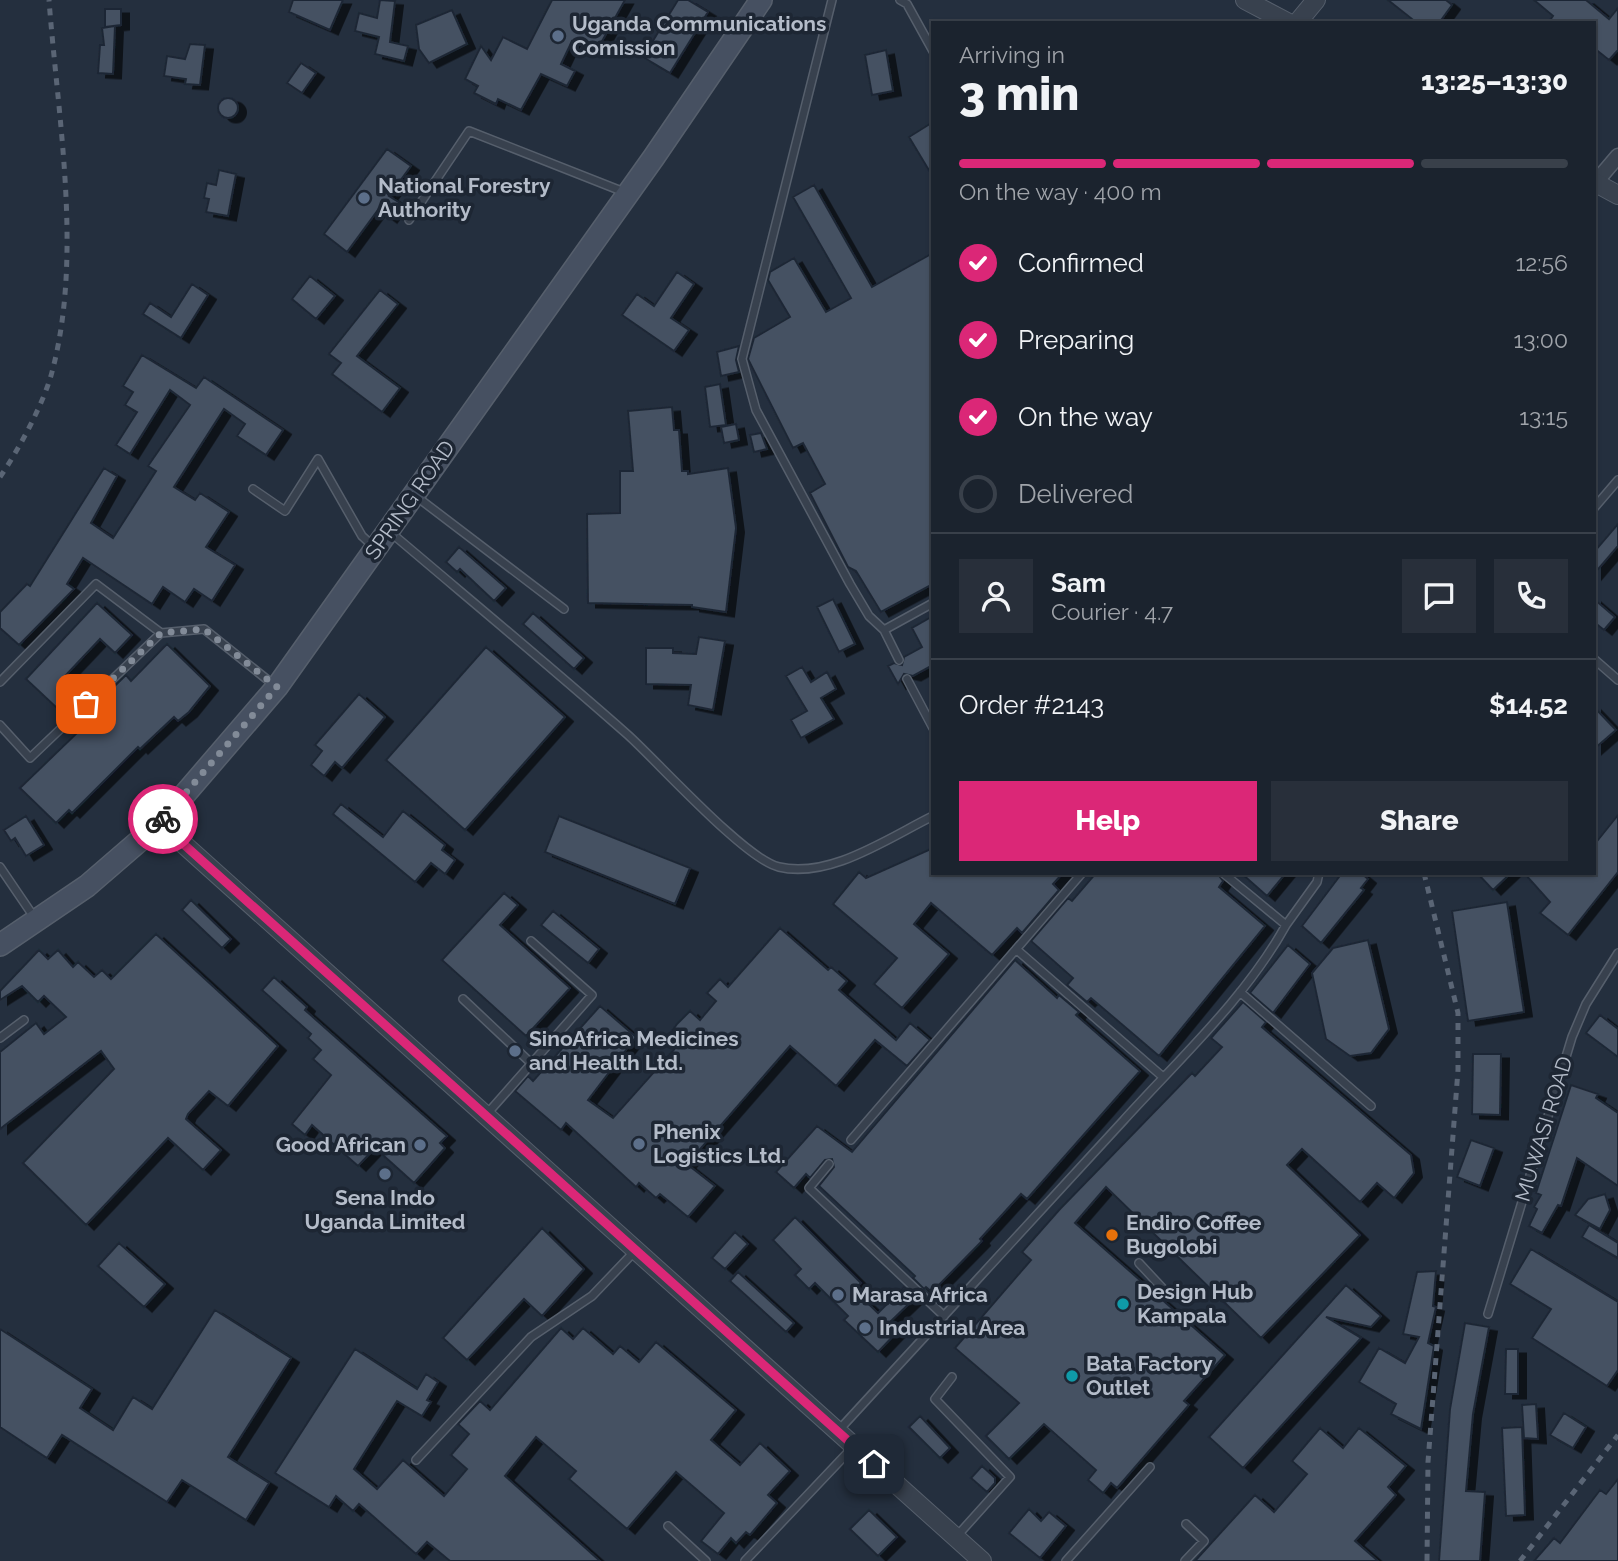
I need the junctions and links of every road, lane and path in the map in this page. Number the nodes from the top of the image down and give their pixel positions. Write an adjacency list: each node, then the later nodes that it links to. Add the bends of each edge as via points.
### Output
1 (761, 0): 12 (main road, SPRING ROAD)
2 (832, 0): 23 (lane, via 742,359 756,410 850,584 869,616)
3 (900, 0): 8 (lane)
4 (1245, 0): 6 (street)
5 (1316, 0): 7 (street)
6 (1285, 21)
7 (1299, 21)
8 (931, 47)
9 (1618, 156): 10 (street)
10 (1596, 181)
11 (1596, 184): 13 (street)
12 (628, 194): 14 (lane, via 469,131); 17 (main road, SPRING ROAD)
13 (1618, 195)
14 (409, 220)
15 (1618, 480): 18 (lane)
16 (253, 489): 20 (lane, via 285,511 318,459 362,536)
17 (414, 494): 19 (main road, SPRING ROAD); 22 (lane)
18 (1596, 506)
19 (388, 531): 20 (main road, SPRING ROAD); 33 (lane, via 629,736 751,852 776,867 802,871 848,857)
20 (376, 549): 30 (main road, SPRING ROAD)
21 (931, 604): 23 (lane)
22 (564, 609)
23 (884, 630): 25 (lane)
24 (161, 633): 29 (lane, via 96,584); 30 (lane, via 204,629); 32 (lane, via 30,758)
25 (899, 660)
26 (1596, 661): 28 (lane)
27 (907, 679): 31 (lane)
28 (1618, 680)
29 (0, 682)
30 (277, 687): 34 (main road, SPRING ROAD)
31 (931, 724)
32 (0, 725)
33 (931, 817)
34 (160, 823): 39 (main road, SPRING ROAD, via 88,886); 52 (street)
35 (0, 867): 39 (lane)
36 (1080, 875): 43 (lane)
37 (1225, 875): 40 (lane)
38 (1319, 875): 40 (lane)
39 (37, 920): 42 (main road, SPRING ROAD)
40 (1286, 925): 45 (lane)
41 (531, 941): 49 (lane, via 592,995)
42 (0, 945)
43 (1016, 949): 50 (lane); 53 (lane)
44 (1618, 953): 58 (lane, MUWASI ROAD, via 1586,1004 1572,1037)
45 (1240, 992): 50 (lane); 51 (lane)
46 (463, 999): 49 (lane)
47 (24, 1020): 48 (lane)
48 (0, 1038)
49 (532, 1063): 52 (lane)
50 (1163, 1077): 59 (lane)
51 (1371, 1106)
52 (485, 1115): 55 (street)
53 (851, 1140)
54 (829, 1164): 59 (lane, via 809,1188)
55 (636, 1250): 61 (street); 63 (lane, via 592,1296 531,1337)
56 (1139, 1263): 57 (lane)
57 (1167, 1293)
58 (1488, 1314)
59 (944, 1316): 61 (lane)
60 (952, 1377): 67 (lane, via 935,1399 1010,1477)
61 (838, 1432): 62 (street)
62 (854, 1446): 67 (street); 69 (lane)
63 (416, 1460)
64 (1150, 1467): 71 (lane)
65 (1186, 1524): 72 (lane, via 1204,1541)
66 (668, 1526): 68 (lane)
67 (955, 1537): 70 (street)
68 (706, 1561)
69 (746, 1561)
70 (982, 1561)
71 (1066, 1561)
72 (1185, 1561)

